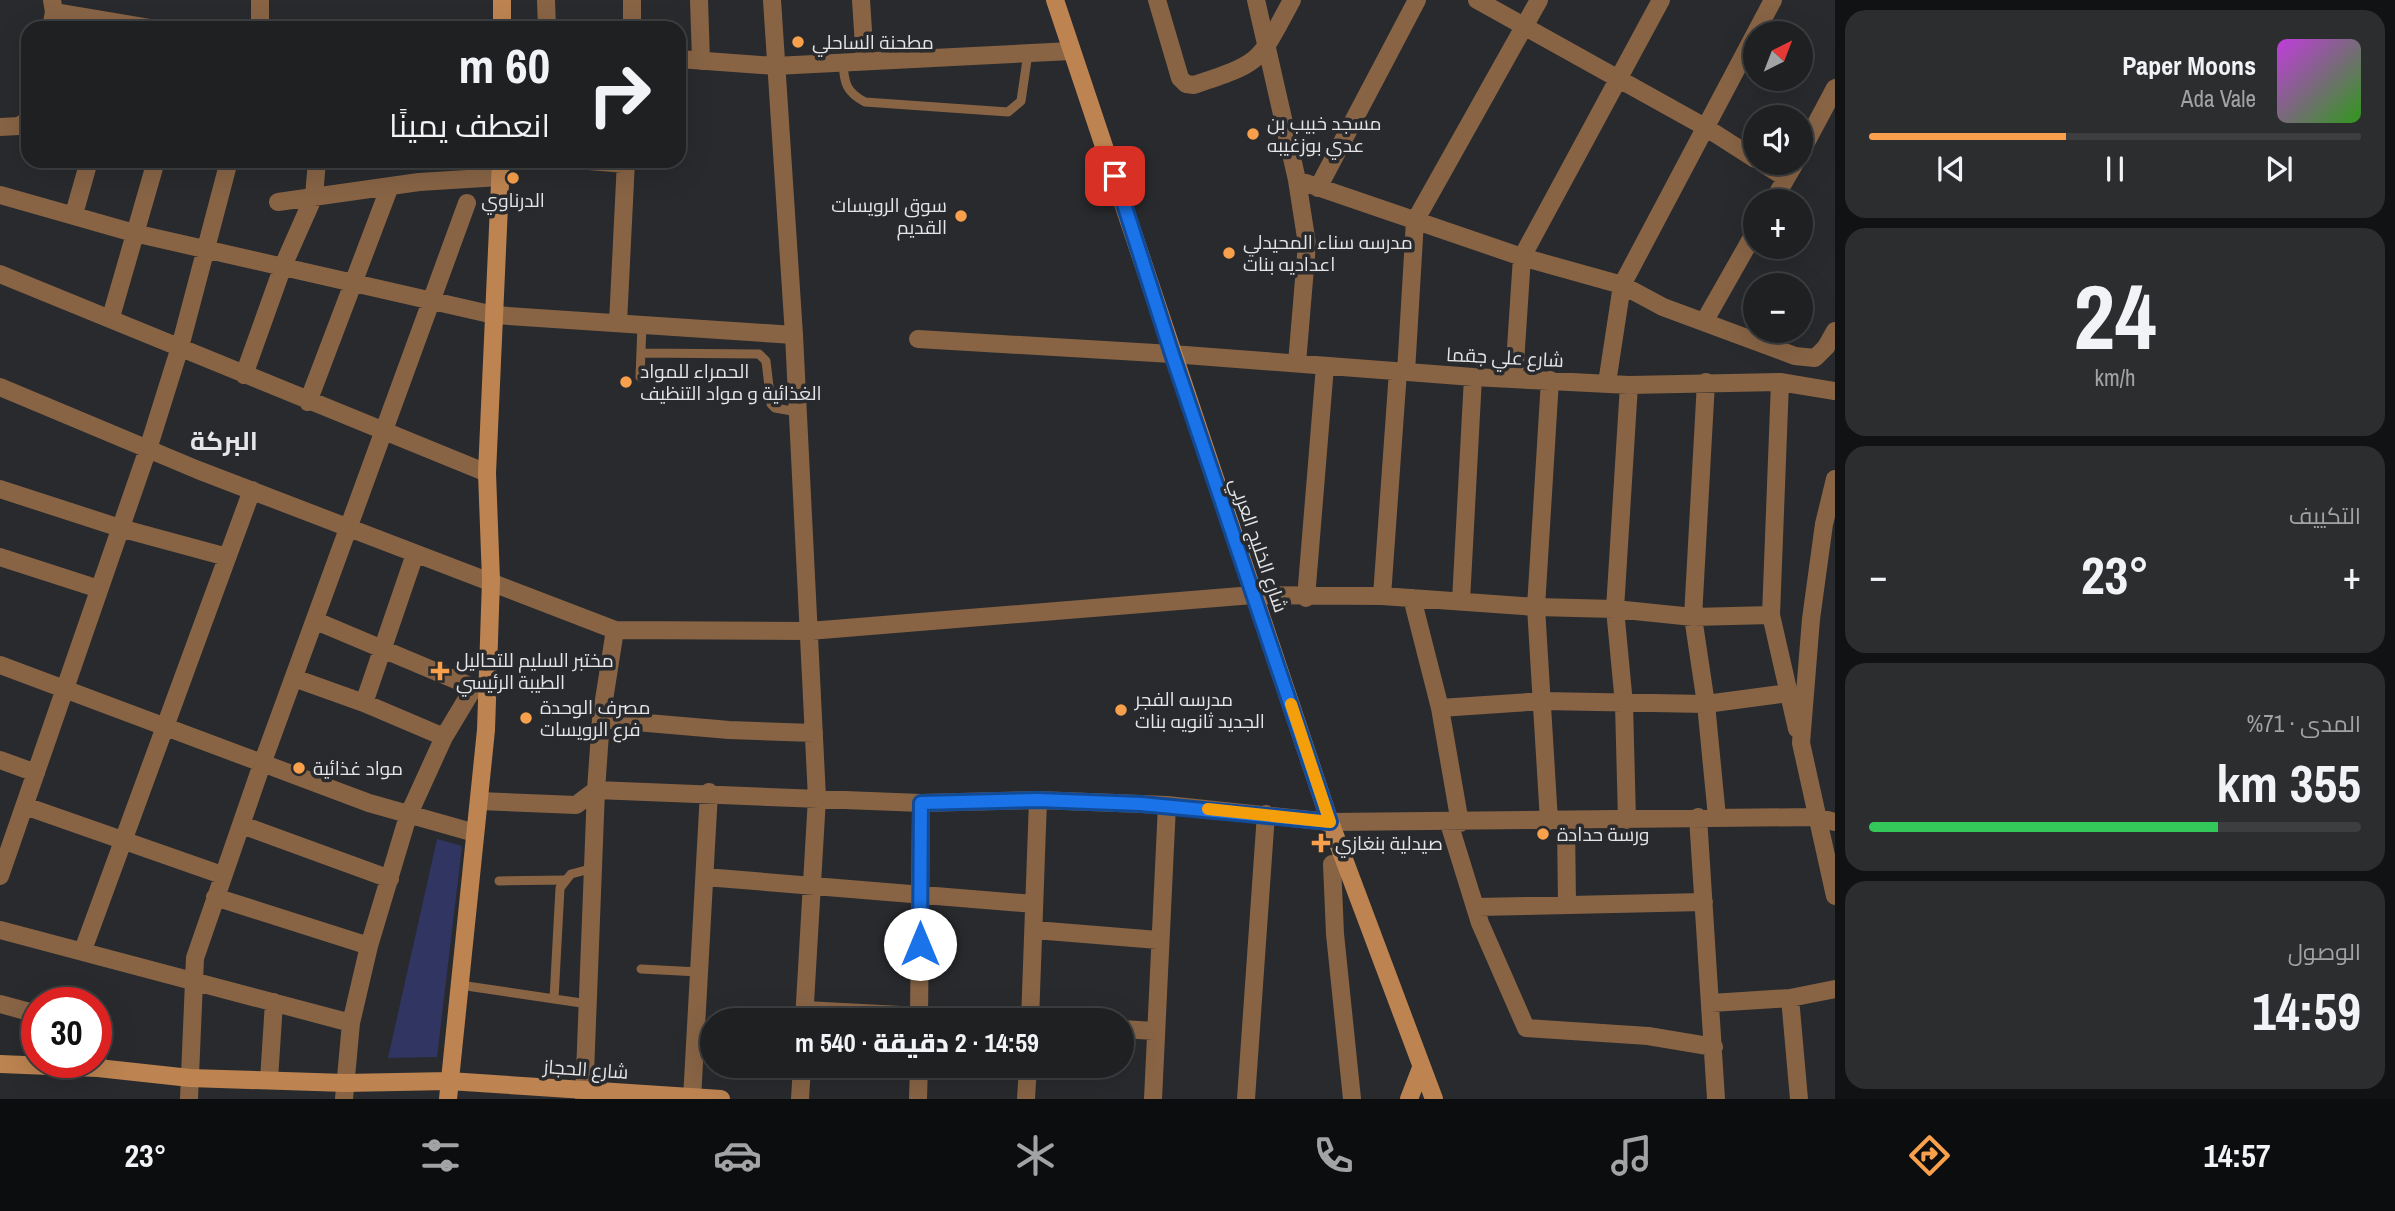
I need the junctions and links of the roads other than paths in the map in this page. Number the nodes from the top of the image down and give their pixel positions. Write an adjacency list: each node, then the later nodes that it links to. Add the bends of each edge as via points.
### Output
1 (260, 0): 19 (street)
2 (502, 0): 20 (main road)
3 (546, 0): 21 (street)
4 (632, 0): 22 (street)
5 (699, 0): 29 (street)
6 (772, 0): 32 (street)
7 (861, 0): 30 (street)
8 (1055, 0): 26 (main road, شارع الخليج العربي)
9 (1157, 0): 25 (street, via 1180,79 1186,84 1246,68)
10 (1256, 0): 23 (street)
11 (1417, 0): 48 (street)
12 (1477, 0): 24 (street)
13 (1539, 0): 24 (street)
14 (1661, 0): 33 (street)
15 (1773, 0): 37 (street)
16 (1289, 7): 23 (street); 25 (street)
17 (53, 13): 18 (street)
18 (98, 21)
19 (260, 21)
20 (502, 21)
21 (547, 21)
22 (632, 21)
23 (1262, 25): 25 (street)
24 (1522, 26): 33 (street); 54 (street)
25 (1268, 46): 46 (street)
26 (1071, 51): 27 (street); 76 (main road, شارع الخليج العربي)
27 (1028, 53): 30 (street); 31 (lane, via 1021,101 1008,112 865,102 851,95 844,83)
28 (686, 60): 29 (street)
29 (701, 61): 32 (street)
30 (865, 61): 31 (street)
31 (843, 62): 32 (street)
32 (775, 66): 71 (street)
33 (1619, 78): 37 (street); 58 (street)
34 (1835, 88): 38 (street)
35 (21, 124): 36 (street)
36 (0, 127)
37 (1705, 127): 39 (street); 62 (street)
38 (1813, 129)
39 (1743, 151)
40 (87, 168): 53 (street)
41 (154, 168): 55 (street)
42 (227, 168): 56 (street)
43 (316, 168): 50 (street)
44 (626, 168): 67 (street)
45 (501, 169): 47 (street); 64 (main road)
46 (1297, 180): 48 (street); 77 (street, via 1308,259)
47 (390, 186): 50 (street); 61 (street)
48 (1318, 188): 54 (street)
49 (0, 195): 53 (street)
50 (314, 196): 51 (street); 59 (street)
51 (278, 202)
52 (467, 203): 63 (street)
53 (74, 214): 55 (street)
54 (1415, 221): 58 (street); 79 (street)
55 (134, 233): 56 (street); 65 (street)
56 (205, 248): 59 (street); 73 (street)
57 (1743, 253): 66 (street)
58 (1522, 257): 62 (street); 83 (street)
59 (283, 266): 61 (street); 80 (street)
60 (0, 274): 65 (street)
61 (353, 284): 63 (street); 91 (street)
62 (1622, 285): 66 (street); 87 (street)
63 (431, 301): 64 (street); 93 (street)
64 (494, 314): 67 (street); 95 (main road)
65 (111, 317): 73 (street)
66 (1704, 322): 69 (street, via 1795,356 1815,358)
67 (618, 323): 68 (street)
68 (642, 325): 70 (street); 74 (lane)
69 (1835, 331)
70 (754, 332): 71 (street); 75 (lane)
71 (794, 335): 92 (street)
72 (918, 339): 76 (street, شارع علي جقما)
73 (180, 347): 80 (street); 94 (street)
74 (642, 353): 75 (lane); 81 (lane)
75 (759, 354): 92 (lane, via 766,361 771,404)
76 (1172, 354): 77 (street, شارع علي جقما); 106 (main road, شارع الخليج العربي)
77 (1297, 363): 78 (street, شارع علي جقما)
78 (1325, 366): 79 (street, شارع علي جقما); 108 (street)
79 (1402, 371): 82 (street, شارع علي جقما); 107 (street)
80 (244, 375): 91 (street)
81 (640, 377)
82 (1473, 377): 83 (street, شارع علي جقما); 110 (street)
83 (1514, 378): 84 (street, شارع علي جقما)
84 (1550, 380): 87 (street, شارع علي جقما); 111 (street)
85 (1706, 382): 86 (street, شارع علي جقما); 88 (street, شارع علي جقما); 114 (street)
86 (1780, 382): 90 (street, شارع علي جقما); 113 (street)
87 (1606, 383): 88 (street, شارع علي جقما)
88 (1629, 386): 112 (street)
89 (0, 387): 94 (street)
90 (1835, 391)
91 (308, 402): 93 (street)
92 (798, 412): 117 (street)
93 (383, 430): 95 (street); 100 (street)
94 (148, 449): 98 (street); 99 (street)
95 (488, 473): 104 (main road)
96 (1835, 479): 133 (street, via 1811,619)
97 (0, 489): 99 (street)
98 (253, 490): 100 (street); 102 (street)
99 (120, 528): 102 (street); 105 (street)
100 (349, 528): 101 (street); 115 (street)
101 (415, 554): 104 (street); 118 (street)
102 (227, 556): 130 (street)
103 (0, 557): 105 (street)
104 (491, 580): 116 (street); 122 (main road)
105 (99, 589): 121 (street)
106 (1254, 595): 108 (street); 117 (street); 152 (main road, شارع الخليج العربي)
107 (1382, 596): 108 (street); 109 (street)
108 (1306, 598)
109 (1412, 598): 110 (street); 128 (street)
110 (1461, 601): 111 (street)
111 (1536, 607): 112 (street); 124 (street)
112 (1615, 609): 114 (street); 126 (street)
113 (1772, 615): 114 (street); 123 (street)
114 (1693, 617): 127 (street)
115 (316, 621): 118 (street); 120 (street)
116 (615, 630): 117 (street); 129 (street)
117 (809, 631): 131 (street)
118 (383, 648): 122 (street); 125 (street)
119 (0, 665): 121 (street)
120 (294, 678): 125 (street); 135 (street)
121 (66, 690): 130 (street); 136 (street)
122 (480, 690): 132 (street); 141 (main road, via 486,730)
123 (1788, 693): 127 (street); 133 (street)
124 (1543, 701): 126 (street); 128 (street); 151 (street)
125 (364, 703): 132 (street)
126 (1624, 704): 127 (street); 150 (street)
127 (1706, 704): 148 (street)
128 (1440, 708): 154 (street)
129 (601, 719): 131 (street); 137 (street)
130 (165, 728): 135 (street); 157 (street)
131 (814, 733): 139 (street)
132 (444, 737): 146 (street)
133 (1801, 743): 149 (street)
134 (0, 760): 136 (street)
135 (262, 764): 146 (street); 155 (street)
136 (36, 773): 143 (street)
137 (596, 790): 138 (street); 141 (street, via 576,805); 159 (street)
138 (709, 792): 139 (street); 162 (street)
139 (817, 797): 142 (street); 166 (street)
140 (1038, 800): 142 (street); 144 (street); 171 (street)
141 (479, 802): 156 (main road)
142 (921, 803): 167 (street)
143 (25, 806): 157 (street); 161 (street)
144 (1167, 806): 145 (street); 176 (street)
145 (1266, 814): 152 (street); 218 (street)
146 (408, 816): 156 (street); 163 (street)
147 (1698, 817): 148 (street); 150 (street); 170 (street)
148 (1717, 817): 149 (street)
149 (1815, 817): 153 (street); 168 (street)
150 (1627, 820): 151 (street)
151 (1557, 821): 154 (street); 172 (street)
152 (1330, 822): 154 (street); 200 (main road, شارع الخليج العربي)
153 (1835, 822)
154 (1454, 823): 173 (street)
155 (242, 825): 160 (street); 163 (street)
156 (475, 833): 182 (main road)
157 (122, 839): 160 (street); 178 (street)
158 (1332, 864): 219 (street)
159 (593, 868): 164 (lane); 189 (street)
160 (222, 875): 169 (street)
161 (0, 876)
162 (705, 877): 166 (street); 180 (street)
163 (390, 879): 177 (street)
164 (564, 880): 165 (lane); 185 (lane)
165 (499, 881)
166 (813, 886): 167 (street); 190 (street)
167 (920, 895): 171 (street); 191 (street)
168 (1835, 896)
169 (215, 897): 177 (street); 181 (street, via 195,958)
170 (1704, 902): 172 (street); 187 (street)
171 (1034, 904): 175 (street)
172 (1567, 904): 173 (street)
173 (1476, 906): 197 (street, via 1526,1028 1648,1036)
174 (0, 930): 178 (street)
175 (1035, 930): 176 (street); 192 (street)
176 (1158, 940): 196 (street)
177 (369, 946): 194 (street)
178 (83, 950): 181 (street)
179 (641, 969): 180 (lane)
180 (699, 972): 211 (street)
181 (195, 981): 186 (street); 202 (street)
182 (460, 985): 185 (lane); 207 (main road)
183 (1835, 989): 184 (street)
184 (1790, 998): 187 (street); 222 (street)
185 (554, 999): 189 (lane)
186 (274, 1002): 194 (street); 206 (street)
187 (1711, 1003): 197 (street)
188 (0, 1004): 193 (street)
189 (588, 1004): 209 (street)
190 (804, 1008)
191 (919, 1008)
192 (1031, 1008)
193 (21, 1010)
194 (351, 1023): 208 (street)
195 (1134, 1030): 196 (street)
196 (1154, 1031): 217 (street)
197 (1714, 1047): 221 (street)
198 (0, 1065): 199 (main road, شارع الحجاز)
199 (21, 1066)
200 (1421, 1068): 210 (main road, شارع الخليج العربي); 220 (main road)
201 (112, 1070): 202 (main road, شارع الحجاز)
202 (190, 1078): 206 (main road, شارع الحجاز); 212 (street)
203 (801, 1078): 214 (street)
204 (919, 1078): 215 (street)
205 (1027, 1078): 216 (street)
206 (269, 1080): 208 (main road, شارع الحجاز)
207 (448, 1090): 208 (main road, شارع الحجاز); 209 (main road, شارع الحجاز)
208 (344, 1091)
209 (585, 1095): 211 (main road, شارع الحجاز)
210 (1435, 1095)
211 (692, 1098): 213 (main road, شارع الحجاز)
212 (189, 1099)
213 (721, 1099)
214 (800, 1099)
215 (918, 1099)
216 (1026, 1099)
217 (1153, 1099)
218 (1246, 1099)
219 (1352, 1099)
220 (1409, 1099)
221 (1716, 1099)
222 (1799, 1099)

